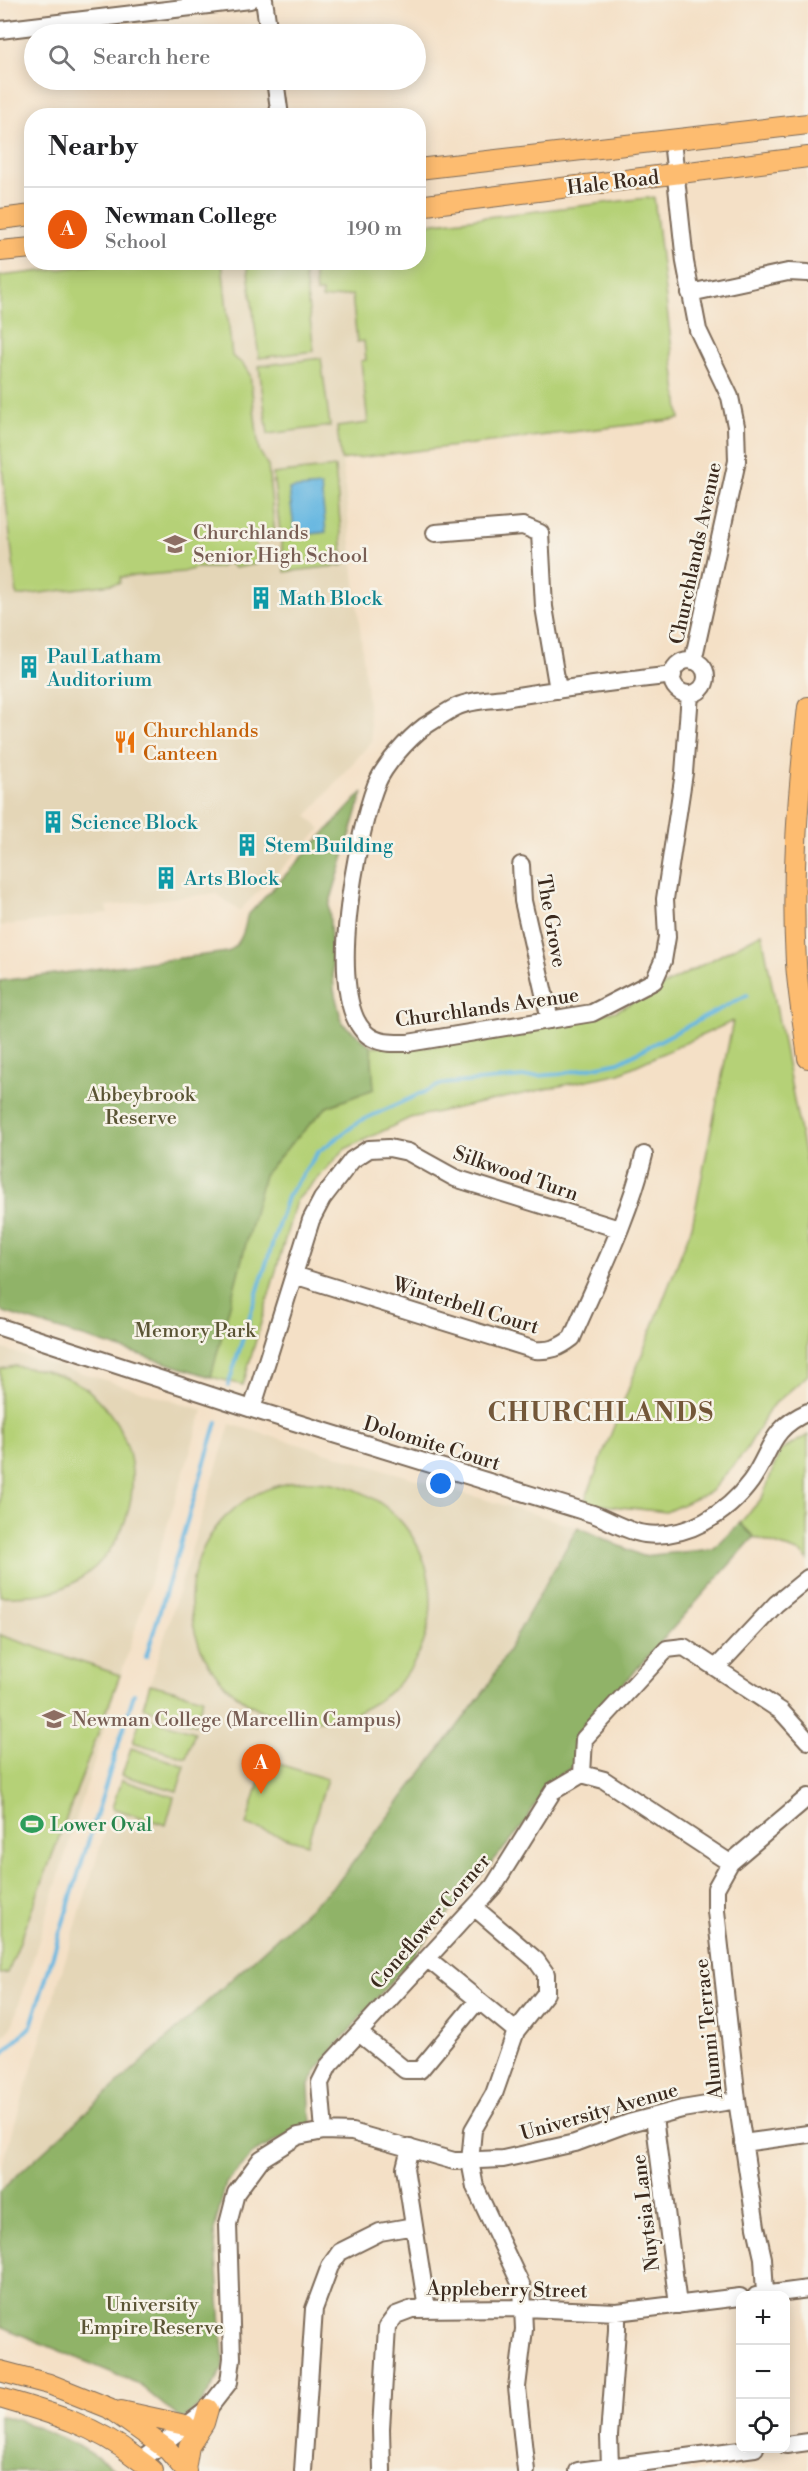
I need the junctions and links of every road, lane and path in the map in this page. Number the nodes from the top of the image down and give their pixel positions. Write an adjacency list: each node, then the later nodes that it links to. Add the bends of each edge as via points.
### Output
1 (250, 0): 3 (street)
2 (264, 0): 4 (street)
3 (50, 24)
4 (268, 24)
5 (24, 27): 6 (street)
6 (0, 30)
7 (276, 90): 8 (street)
8 (279, 108)
9 (808, 124): 10 (main road, Hale Road)
10 (672, 140): 12 (main road, Hale Road); 13 (street, Churchlands Avenue)
11 (808, 157): 13 (main road, Hale Road)
12 (426, 169)
13 (676, 174): 14 (main road, Hale Road); 20 (street, Churchlands Avenue)
14 (426, 205)
15 (24, 216): 16 (main road)
16 (0, 219)
17 (24, 249): 18 (main road)
18 (0, 251)
19 (808, 273): 20 (street, via 788,273)
20 (690, 292): 22 (street, Churchlands Avenue, via 698,330 730,397 737,461)
21 (435, 533): 24 (street, via 523,526 540,533 544,608)
22 (693, 661): 23 (street, Churchlands Avenue, via 678,664); 25 (street, Churchlands Avenue, via 704,667 706,679 702,688)
23 (673, 675): 24 (street, Churchlands Avenue); 25 (street, via 677,688)
24 (558, 690): 28 (street, Churchlands Avenue, via 458,706 424,727 402,747 376,784 353,872 346,934 348,989 354,1016 368,1035 377,1040 408,1043)
25 (690, 694): 28 (street, Churchlands Avenue, via 684,773 665,898 668,937 663,961 654,981 592,1013)
26 (808, 707): 29 (main road, via 794,871 796,965)
27 (521, 865): 28 (street, The Grove, via 523,901)
28 (550, 1020)
29 (808, 1058)
30 (644, 1155): 31 (street, Winterbell Court)
31 (619, 1229): 32 (street, Winterbell Court, via 572,1338 550,1351 535,1350); 32 (street, Silkwood Turn, via 454,1178 408,1152 369,1149 352,1160 322,1199 311,1220)
32 (294, 1275): 34 (street, Silkwood Turn)
33 (0, 1327): 34 (street, Dolomite Court)
34 (252, 1408): 35 (street, Dolomite Court, via 593,1514 644,1534 686,1531 724,1512 752,1481 775,1435)
35 (808, 1412)
36 (808, 1578): 37 (street, via 776,1604)
37 (716, 1668): 38 (street, via 781,1711); 39 (street, via 684,1647 667,1649 584,1739)
38 (808, 1742)
39 (582, 1774): 41 (street, via 604,1780); 42 (street, Coneflower Corner, via 553,1791 493,1887)
40 (808, 1798): 41 (street, Alumni Terrace)
41 (730, 1863): 47 (street, Alumni Terrace, via 716,1888 716,1911)
42 (475, 1908): 43 (street, Coneflower Corner); 45 (street, via 536,1960 546,1974 546,1994)
43 (428, 1959): 44 (street); 46 (street, Coneflower Corner)
44 (478, 2000): 45 (street); 46 (street, via 420,2070 405,2070)
45 (516, 2031): 53 (street, via 494,2094 472,2130)
46 (359, 2032): 49 (street, Coneflower Corner, via 329,2065 320,2084)
47 (737, 2100): 48 (street, University Avenue); 51 (street, Alumni Terrace)
48 (654, 2117): 53 (street, University Avenue, via 575,2143 503,2159); 59 (street, Nuytsia Lane)
49 (324, 2131): 52 (street, University Avenue, via 352,2132); 66 (street, University Avenue, via 298,2136 261,2159 236,2193 228,2224 232,2358 229,2382)
50 (808, 2134): 51 (street)
51 (743, 2143): 56 (street, Alumni Terrace, via 764,2258)
52 (410, 2148): 53 (street, University Avenue, via 454,2161); 54 (street, via 405,2168)
53 (470, 2161): 60 (street, via 475,2187 522,2287)
54 (414, 2226): 61 (street); 74 (street, via 380,2232 340,2252 330,2266 314,2309)
55 (808, 2289): 57 (street)
56 (760, 2291)
57 (790, 2291)
58 (736, 2298): 59 (street, Appleberry Street)
59 (678, 2305): 62 (street, Appleberry Street)
60 (524, 2308): 61 (street, Appleberry Street); 62 (street, Appleberry Street); 76 (street, via 518,2387)
61 (427, 2309): 75 (street, Appleberry Street, via 412,2308 396,2314 387,2327)
62 (617, 2312): 72 (street)
63 (0, 2371): 65 (main road, via 49,2384)
64 (0, 2398): 71 (main road, via 88,2427)
65 (109, 2408): 66 (main road); 69 (main road)
66 (197, 2417): 69 (street, University Avenue); 73 (main road, via 204,2423 189,2446)
67 (808, 2442): 68 (street)
68 (790, 2444)
69 (164, 2448): 71 (street, University Avenue); 73 (main road)
70 (736, 2450): 72 (street)
71 (147, 2466)
72 (610, 2467): 77 (street)
73 (186, 2470)
74 (303, 2471)
75 (382, 2471)
76 (526, 2471)
77 (578, 2471)

